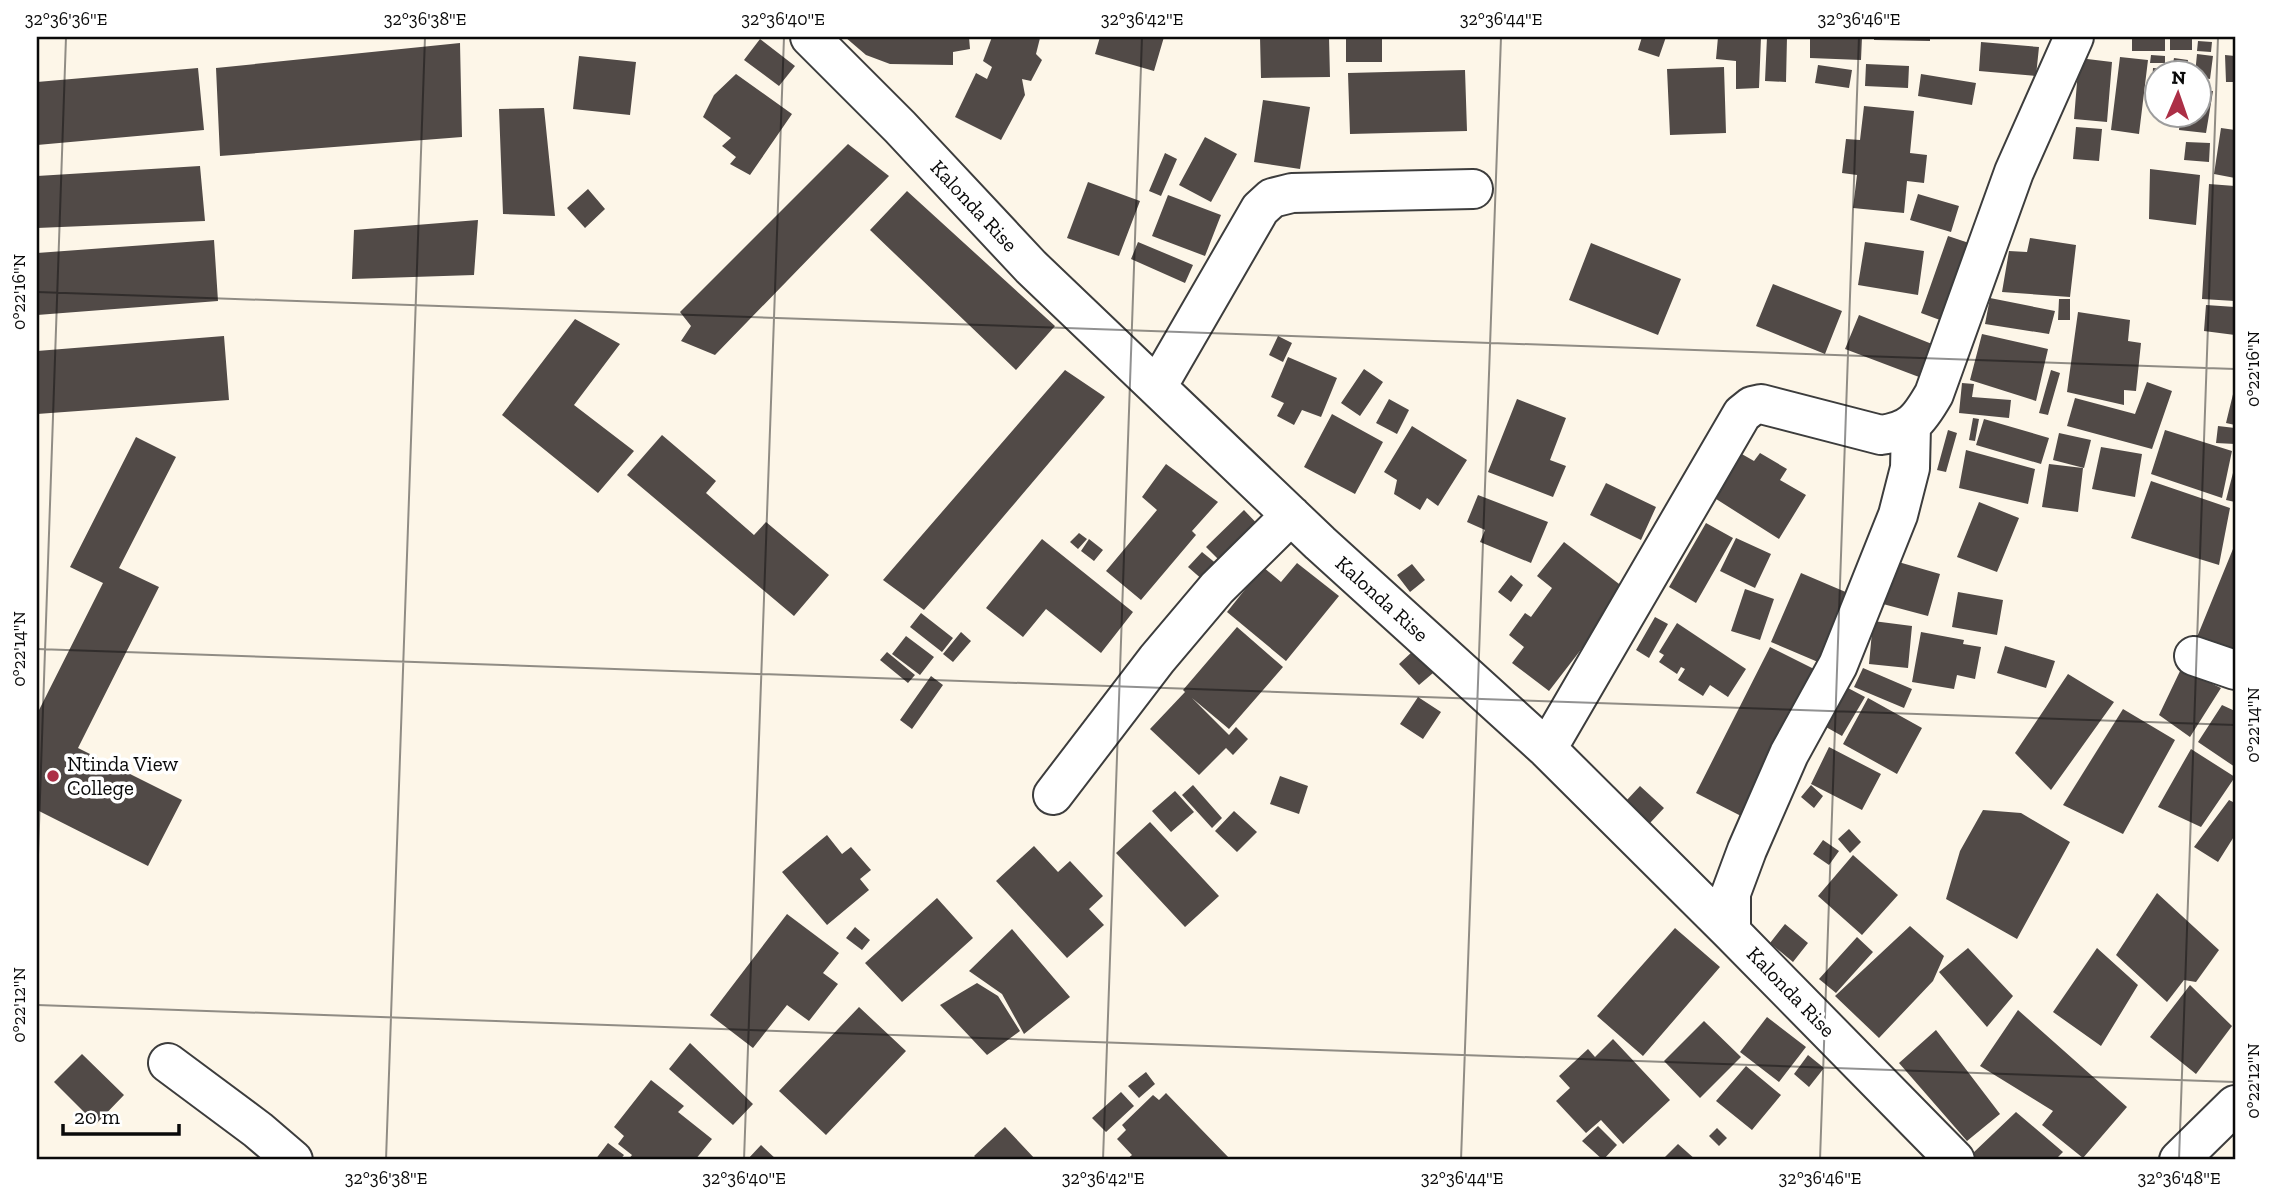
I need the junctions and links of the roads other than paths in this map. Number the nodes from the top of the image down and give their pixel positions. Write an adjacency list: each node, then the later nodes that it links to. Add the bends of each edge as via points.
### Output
1 (810, 37): 4 (street, Kalonda Rise, via 1031,267)
2 (2074, 37): 5 (street, via 2014,172 1934,394)
3 (1473, 189): 4 (street, via 1292,193 1272,198 1260,209)
4 (1157, 387): 6 (street, Kalonda Rise)
5 (1911, 426): 9 (street, via 1881,435 1761,404 1742,414); 11 (street, via 1910,468 1898,514 1838,665 1789,754 1747,850 1731,893)
6 (1291, 515): 9 (street, Kalonda Rise); 10 (street, via 1217,588 1165,649)
7 (2194, 656): 8 (street)
8 (2235, 670)
9 (1547, 749): 11 (street, Kalonda Rise)
10 (1053, 795)
11 (1731, 932): 15 (street, Kalonda Rise)
12 (168, 1063): 14 (street)
13 (2235, 1105): 16 (street)
14 (293, 1160)
15 (1955, 1160)
16 (2179, 1160)

